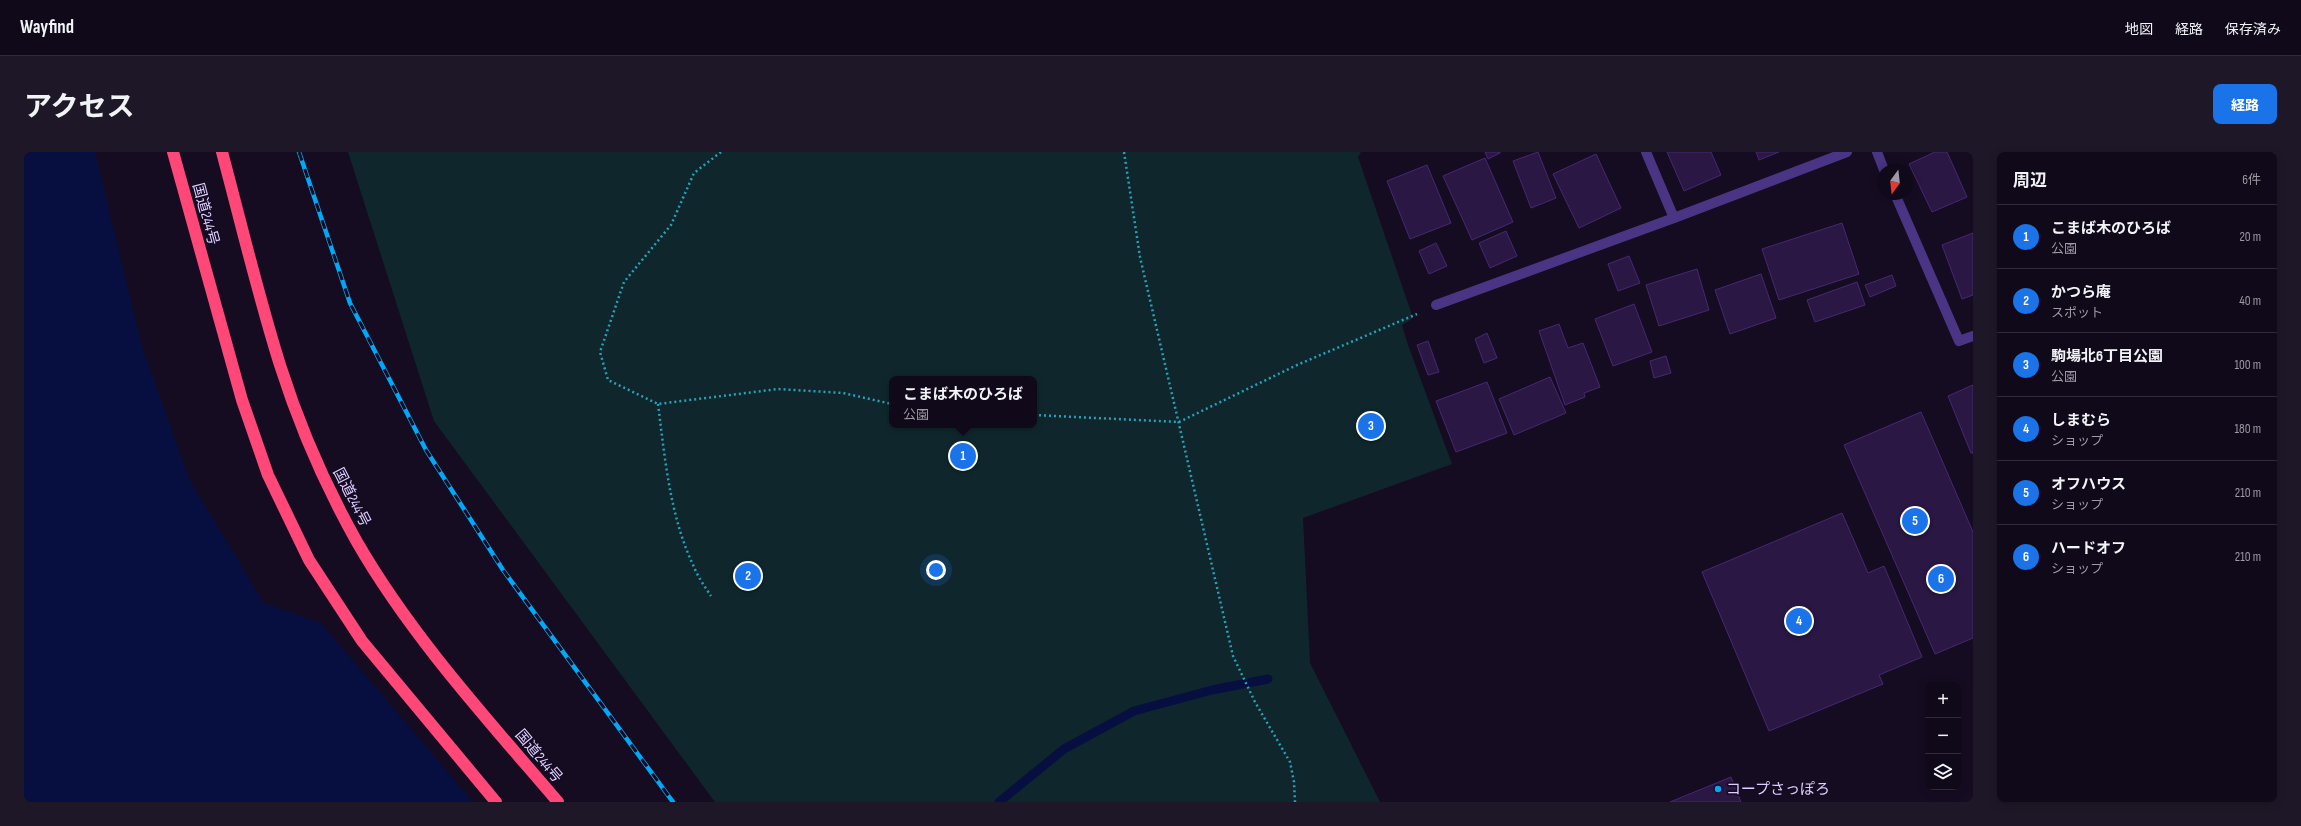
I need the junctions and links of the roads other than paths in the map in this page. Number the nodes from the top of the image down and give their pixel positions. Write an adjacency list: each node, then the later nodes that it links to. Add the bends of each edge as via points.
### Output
1 (173, 152): 11 (highway, 国道244号, via 242,400 268,475 309,560 362,641)
2 (222, 152): 12 (highway, 国道244号, via 280,365 316,459 358,542 401,609 465,693)
3 (1646, 152): 8 (street)
4 (1848, 152): 8 (street)
5 (1877, 152): 6 (street)
6 (1882, 164)
7 (1898, 200): 10 (street, via 1959,341)
8 (1674, 218): 9 (street)
9 (1436, 305)
10 (1973, 336)
11 (496, 802)
12 (558, 802)

